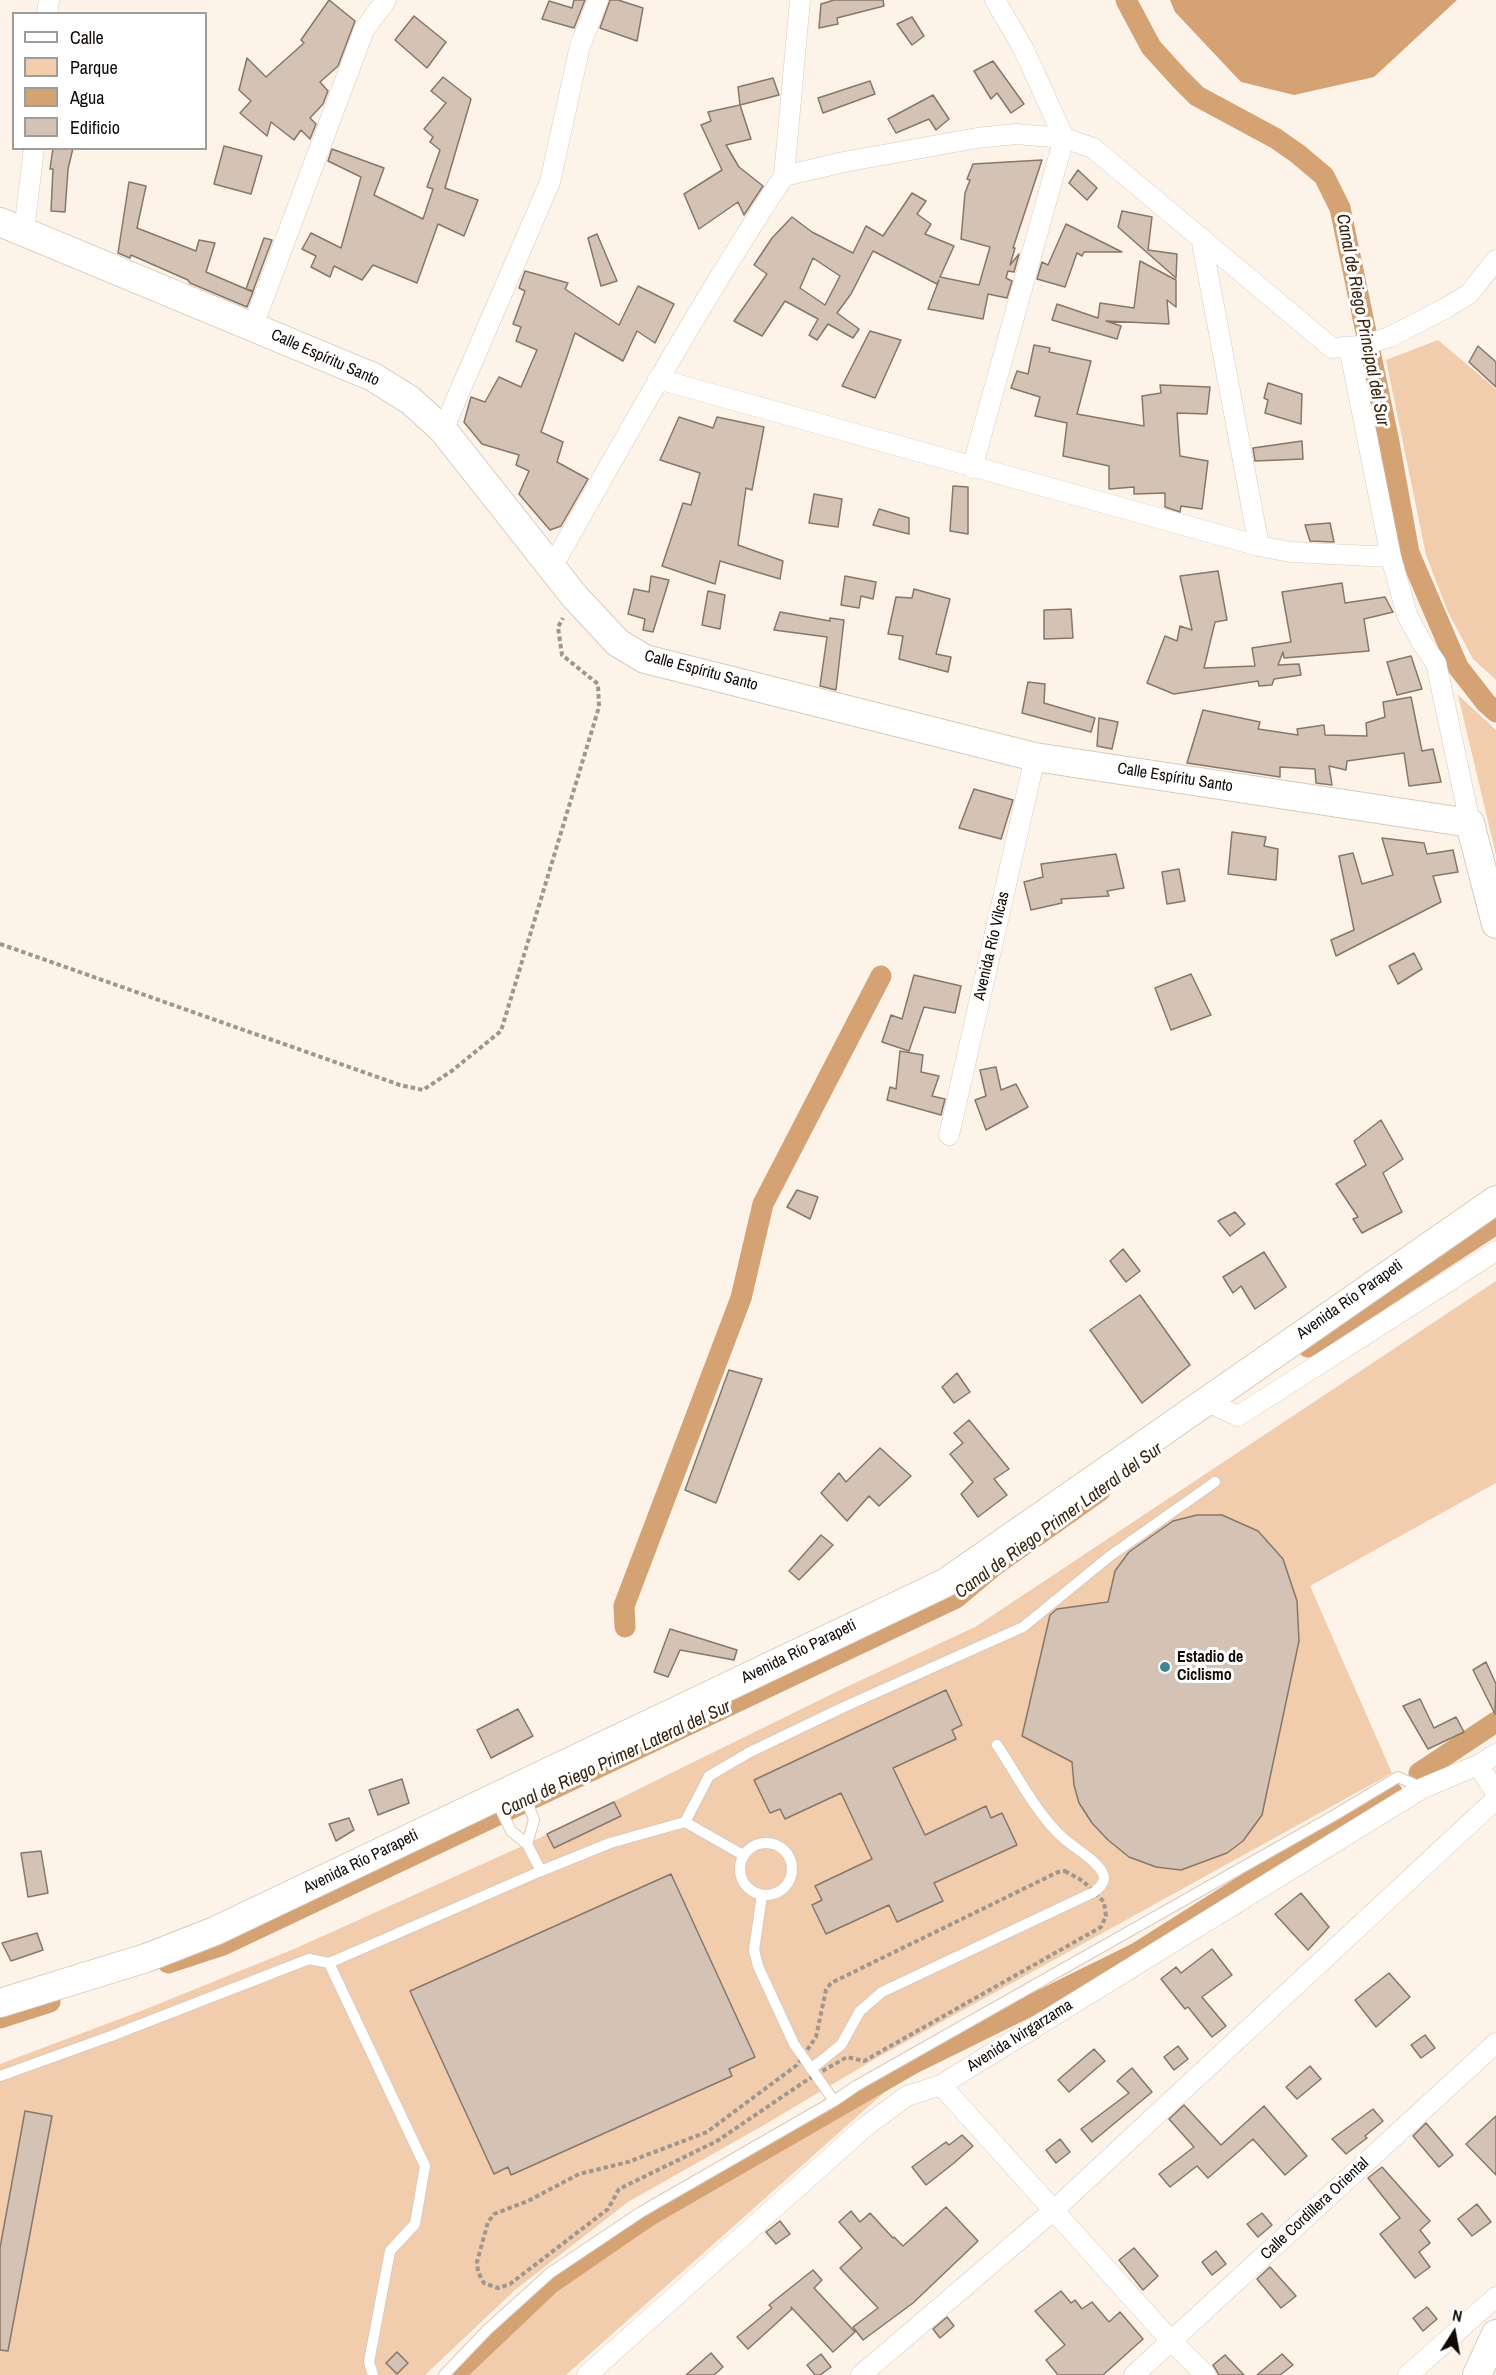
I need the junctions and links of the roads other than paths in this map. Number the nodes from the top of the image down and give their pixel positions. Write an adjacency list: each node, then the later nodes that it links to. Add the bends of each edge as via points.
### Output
1 (386, 0): 11 (street, via 364,30)
2 (598, 0): 14 (street, via 580,46 550,182)
3 (799, 0): 7 (street)
4 (995, 0): 5 (street, via 1024,50)
5 (1064, 138): 7 (street, via 1016,134 977,138); 9 (street, via 1092,148); 15 (street)
6 (32, 150): 8 (street)
7 (784, 176): 13 (street)
8 (12, 226): 11 (street, Calle Espíritu Santo)
9 (1201, 237): 12 (street, via 1332,348); 16 (street)
10 (1496, 260): 12 (street, via 1469,294 1400,333)
11 (253, 326): 14 (street, Calle Espíritu Santo, via 373,377 410,400)
12 (1362, 345): 17 (street)
13 (658, 379): 15 (street); 18 (street)
14 (444, 430): 18 (street, Calle Espíritu Santo)
15 (972, 468): 16 (street)
16 (1259, 546): 17 (street, via 1290,552)
17 (1391, 557): 20 (street, via 1407,615 1436,663)
18 (552, 567): 19 (street, Calle Espíritu Santo, via 618,643 645,658)
19 (1035, 757): 20 (street, Calle Espíritu Santo); 22 (street, Avenida Río Vilcas)
20 (1470, 823): 21 (street)
21 (1496, 924)
22 (949, 1135)
23 (1496, 1200): 25 (street, Avenida Río Parapeti)
24 (1496, 1251): 25 (street, via 1238,1416)
25 (1205, 1401): 30 (street, Avenida Río Parapeti, via 945,1582)
26 (1215, 1482): 35 (lane, via 1110,1556 1023,1627 846,1706 709,1776)
27 (997, 1745): 43 (lane, via 1043,1815 1060,1835 1098,1866 1104,1877 1102,1885 882,1992 860,2011 841,2045)
28 (1496, 1754): 29 (street, Avenida Ivirgarzama)
29 (1478, 1765): 31 (street, Avenida Ivirgarzama); 32 (street)
30 (522, 1785): 33 (street, Avenida Río Parapeti); 36 (lane, via 534,1820)
31 (1423, 1788): 45 (street, Avenida Ivirgarzama); 46 (lane, via 1398,1777)
32 (1496, 1793)
33 (495, 1797): 36 (lane, via 511,1831); 41 (street, Avenida Río Parapeti, via 215,1931 146,1958)
34 (1496, 1799): 47 (street)
35 (685, 1822): 37 (lane); 38 (lane, via 610,1843)
36 (527, 1844): 38 (lane)
37 (743, 1856): 39 (lane, via 741,1879 753,1892); 39 (lane, via 755,1845 771,1844 787,1853 791,1861 786,1886 771,1895)
38 (541, 1871): 40 (lane)
39 (762, 1895): 43 (lane, via 756,1958 794,2044)
40 (329, 1964): 44 (lane, via 309,1959); 51 (lane, via 425,2166 415,2224 390,2251 369,2362)
41 (0, 2003)
42 (1496, 2043): 50 (street, Calle Cordillera Oriental)
43 (813, 2072): 46 (lane)
44 (0, 2076)
45 (941, 2085): 47 (street); 53 (street, Avenida Ivirgarzama, via 907,2096 866,2126)
46 (834, 2101): 52 (lane, via 641,2212 550,2273)
47 (1054, 2210): 50 (street); 54 (street)
48 (1496, 2297): 57 (street)
49 (1496, 2334): 58 (street)
50 (1171, 2341): 55 (street, Calle Cordillera Oriental); 56 (street)
51 (373, 2375)
52 (444, 2375)
53 (588, 2375)
54 (861, 2375)
55 (1134, 2375)
56 (1206, 2375)
57 (1407, 2375)
58 (1477, 2375)

